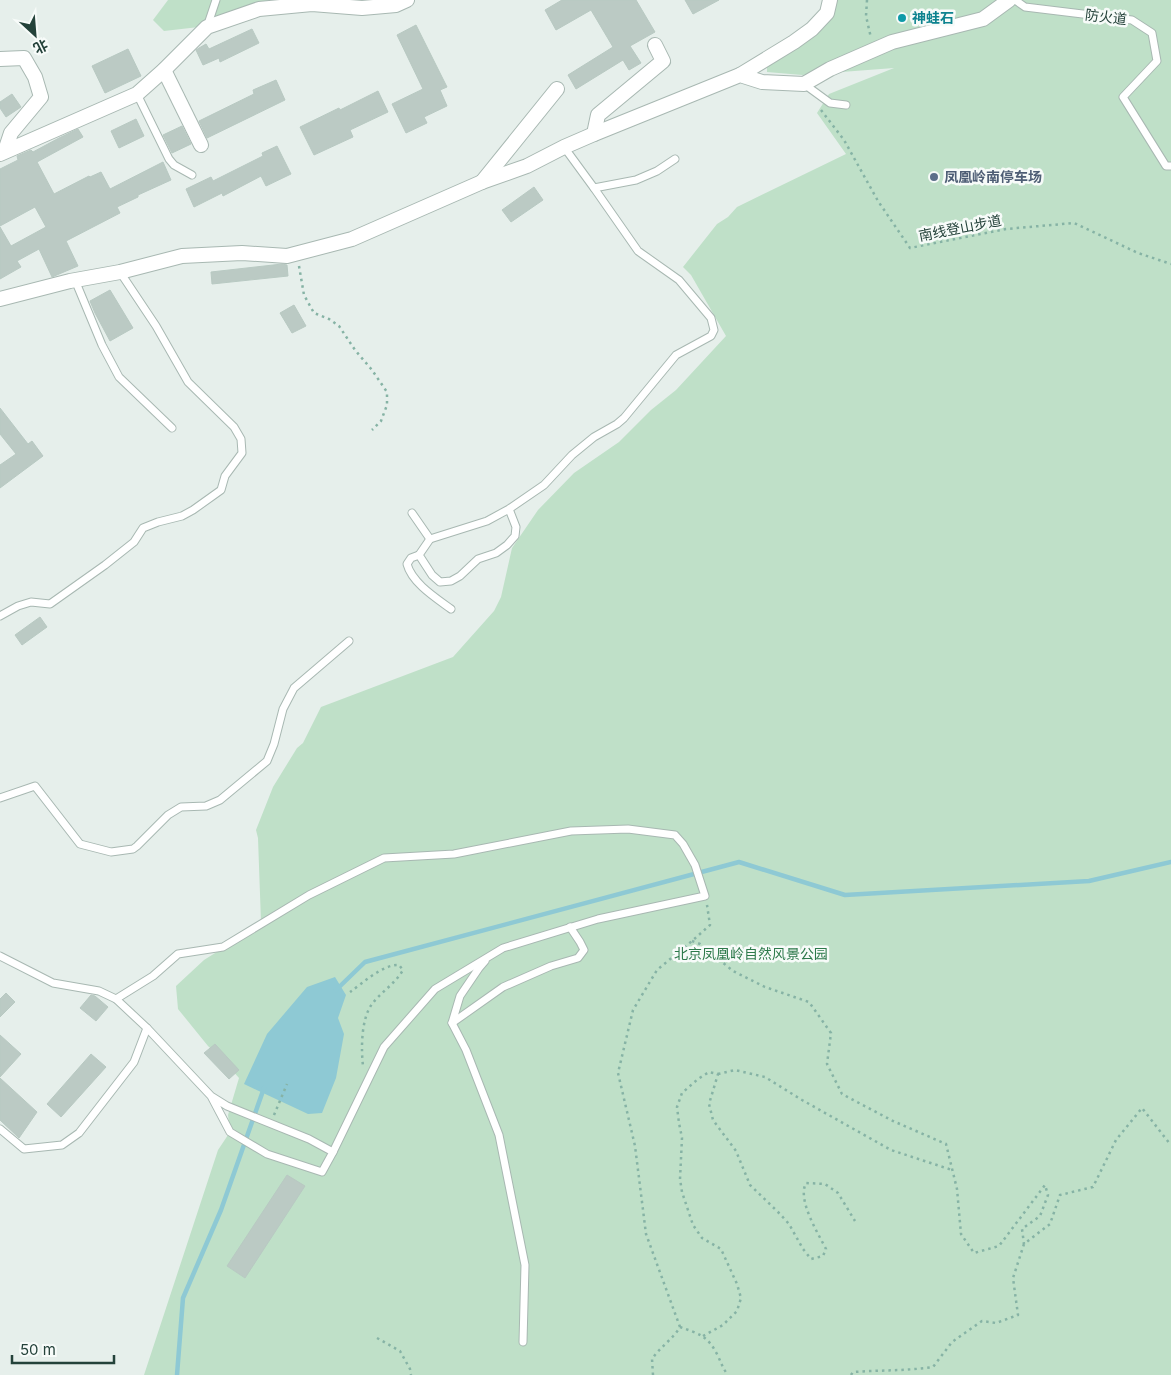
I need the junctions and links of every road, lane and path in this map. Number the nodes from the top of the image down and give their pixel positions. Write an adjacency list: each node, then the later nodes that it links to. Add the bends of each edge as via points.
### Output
1 (216, 0): 7 (lane)
2 (407, 0): 7 (street, via 396,5 362,8 312,4 259,9)
3 (830, 0): 12 (street, via 827,13 812,29)
4 (867, 0): 9 (path, via 866,16)
5 (1009, 0): 9 (street, via 983,19)
6 (1015, 0): 23 (lane, 防火道, via 1025,8 1132,20 1152,33 1157,61 1123,97 1166,166)
7 (207, 27): 11 (street)
8 (654, 45): 18 (street, via 663,61 598,115)
9 (875, 49): 13 (street)
10 (0, 59): 21 (street, via 24,58 41,97 11,133)
11 (164, 70): 15 (street); 19 (street)
12 (740, 75): 13 (street, via 762,82); 18 (street)
13 (804, 84): 16 (lane, via 830,103)
14 (557, 89): 25 (street)
15 (137, 94): 21 (street); 24 (lane, via 169,159)
16 (846, 105)
17 (818, 106): 28 (path, 南线登山步道, via 844,140 878,202 910,248 1006,229 1074,223 1138,253)
18 (594, 134): 20 (street)
19 (201, 146)
20 (564, 147): 25 (street, via 527,166); 26 (lane)
21 (2, 152)
22 (675, 159): 26 (lane, via 636,180)
23 (1171, 166)
24 (192, 175)
25 (482, 182): 27 (street, via 352,238)
26 (594, 188): 34 (lane, via 638,251 680,280 711,318 714,330 711,336 676,355 624,418 594,437 544,485)
27 (296, 254): 29 (street, via 182,256); 33 (path, via 304,295 314,313 339,326 387,392 387,405 381,421)
28 (1171, 264)
29 (120, 272): 30 (street); 39 (lane, via 188,382 234,427 241,439 242,453 225,476 222,490 194,510 143,528 134,542 50,604 31,602)
30 (75, 280): 31 (street); 32 (lane, via 118,377)
31 (0, 299)
32 (172, 428)
33 (372, 430)
34 (509, 509): 36 (lane); 37 (lane, via 516,527 515,536 496,553 478,559 451,581 440,582)
35 (412, 512): 36 (lane)
36 (430, 539): 37 (lane)
37 (419, 555): 38 (lane, via 411,558 409,570 416,580)
38 (451, 609)
39 (0, 616)
40 (349, 641): 41 (lane, via 294,688 267,760 220,800 206,806 181,807 168,815 133,849 111,852 80,844 36,786)
41 (0, 798)
42 (705, 896): 43 (lane); 44 (path, via 710,925); 48 (lane, via 695,865 675,835 628,829 571,831 454,854 384,858 308,895 222,947 178,954)
43 (570, 927): 45 (lane); 49 (lane, via 584,950 578,958 503,987)
44 (692, 941): 59 (path, via 733,971 765,987 809,1002 831,1033 827,1064 842,1094 946,1144); 62 (path, via 657,970 633,1010 618,1072 635,1146 646,1234)
45 (490, 955): 49 (lane, via 460,996); 53 (lane, via 435,988 384,1047)
46 (0, 956): 48 (lane, via 53,983 99,991)
47 (350, 992): 53 (path, via 378,972 395,965 404,970 370,1006 364,1023 361,1051)
48 (116, 1000): 50 (lane)
49 (452, 1022): 65 (lane, via 499,1135 526,1265)
50 (146, 1028): 54 (lane); 56 (lane, via 134,1062 78,1133 62,1145 24,1150)
51 (718, 1074): 59 (path, via 735,1070 765,1077 891,1150); 60 (path, via 709,1104 713,1120 736,1151 750,1185 789,1224 811,1259 823,1256 826,1249 805,1203 803,1188 806,1183 825,1184 838,1193); 63 (path, via 709,1072 698,1079 682,1093 677,1107 682,1138 682,1192 694,1226 702,1238 721,1249 741,1298 737,1311)
52 (287, 1084): 55 (path)
53 (365, 1086): 58 (lane)
54 (211, 1096): 55 (lane); 58 (lane, via 230,1132 267,1154 322,1172)
55 (270, 1123): 58 (lane)
56 (0, 1129)
57 (1171, 1143): 61 (path, via 1142,1108 1116,1140 1093,1187 1060,1195 1050,1224)
58 (333, 1152)
59 (952, 1170): 61 (path, via 961,1234 974,1253 999,1246 1045,1186 1048,1195 1040,1216 1022,1229)
60 (855, 1221)
61 (1024, 1244): 69 (path, via 1013,1278 1018,1315 996,1322 982,1321 952,1342 933,1367 853,1372)
62 (680, 1327): 63 (path); 67 (path, via 652,1359)
63 (703, 1336): 68 (path)
64 (377, 1338): 66 (path, via 400,1350)
65 (523, 1342)
66 (411, 1375)
67 (653, 1375)
68 (728, 1375)
69 (850, 1375)

